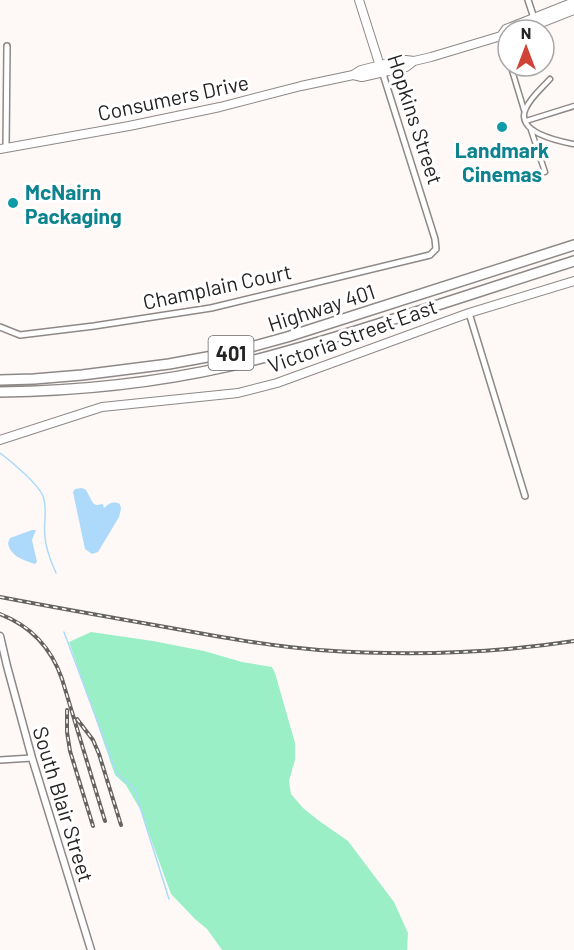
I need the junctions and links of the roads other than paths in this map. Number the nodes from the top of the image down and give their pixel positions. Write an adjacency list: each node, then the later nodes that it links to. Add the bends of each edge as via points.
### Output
1 (359, 0): 10 (main road, Hopkins Street)
2 (528, 0): 5 (street)
3 (574, 2): 6 (main road, Consumers Drive)
4 (574, 10): 7 (main road, Consumers Drive)
5 (534, 18)
6 (541, 18)
7 (546, 18)
8 (496, 38): 10 (main road, Consumers Drive)
9 (7, 46): 18 (street)
10 (381, 69): 18 (main road, Consumers Drive, via 360,70 353,75 220,107); 21 (street, Hopkins Street)
11 (514, 78): 14 (street)
12 (550, 79): 14 (street)
13 (574, 106): 15 (street)
14 (524, 111): 15 (street)
15 (526, 121): 16 (street)
16 (531, 129): 17 (street); 19 (street)
17 (573, 144)
18 (3, 148)
19 (545, 172)
20 (574, 245): 26 (highway, Highway 401 / 401, via 229,354 82,375)
21 (436, 249): 25 (street, Champlain Court, via 430,255 211,308 20,334)
22 (574, 261): 27 (highway, Highway 401 / 401, via 232,366 95,387)
23 (574, 281): 24 (main road, Victoria Street East)
24 (469, 313): 28 (main road, Victoria Street East, via 277,383 238,393 102,407); 29 (street)
25 (0, 327)
26 (0, 380)
27 (0, 392)
28 (0, 440)
29 (525, 496)
30 (0, 636): 32 (street, South Blair Street)
31 (0, 650): 32 (street, South Blair Street)
32 (7, 666): 33 (street, South Blair Street)
33 (32, 758): 34 (street); 35 (street, South Blair Street)
34 (0, 760)
35 (91, 950)

